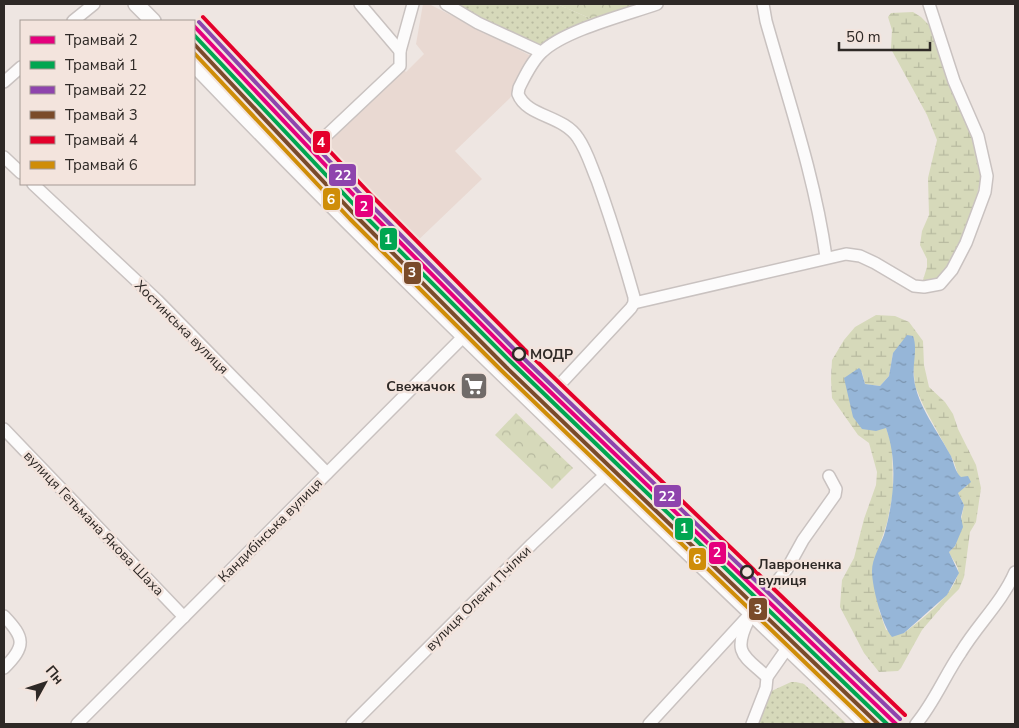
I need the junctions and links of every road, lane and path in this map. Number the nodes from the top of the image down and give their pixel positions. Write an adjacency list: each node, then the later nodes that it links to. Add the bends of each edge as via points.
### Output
1 (94, 4): 9 (street)
2 (136, 4): 10 (main road)
3 (360, 4): 11 (street)
4 (413, 4): 11 (street)
5 (446, 4): 12 (street, via 478,23)
6 (657, 4): 12 (street, via 583,29)
7 (763, 4): 20 (street, via 809,174)
8 (929, 4): 20 (street, via 954,82 978,136 987,176 985,192 966,243 944,281 929,287 914,286 860,256)
9 (75, 20)
10 (152, 20)
11 (400, 51): 17 (street, via 400,66)
12 (541, 52): 21 (street, via 518,94 528,108 572,130 585,149 612,220)
13 (195, 65): 17 (main road)
14 (20, 68): 15 (street)
15 (4, 82)
16 (4, 157): 18 (street)
17 (293, 167): 22 (main road)
18 (20, 172)
19 (34, 185): 25 (street, Хостинська вулиця, via 157,300)
20 (826, 257): 21 (street)
21 (634, 303): 23 (street)
22 (464, 336): 23 (main road); 25 (street, Кандибінська вулиця)
23 (538, 408): 26 (main road)
24 (4, 429): 31 (street, вулиця Гетьмана Якова Шаха)
25 (327, 473): 31 (street, Кандибінська вулиця)
26 (606, 474): 29 (main road); 36 (street, вулиця Олени Пчілки)
27 (829, 476): 29 (street, via 836,489 835,495 787,569)
28 (1015, 572): 40 (street, via 1002,597 961,650)
29 (752, 612): 32 (main road); 34 (street, via 740,644 742,655); 37 (street)
30 (4, 616): 33 (street, via 17,629 20,639 15,657)
31 (184, 617): 35 (street, Кандибінська вулиця)
32 (788, 648): 34 (street); 39 (main road)
33 (4, 668)
34 (767, 677): 38 (street)
35 (77, 724)
36 (352, 724)
37 (649, 724)
38 (752, 724)
39 (867, 724)
40 (916, 724)

